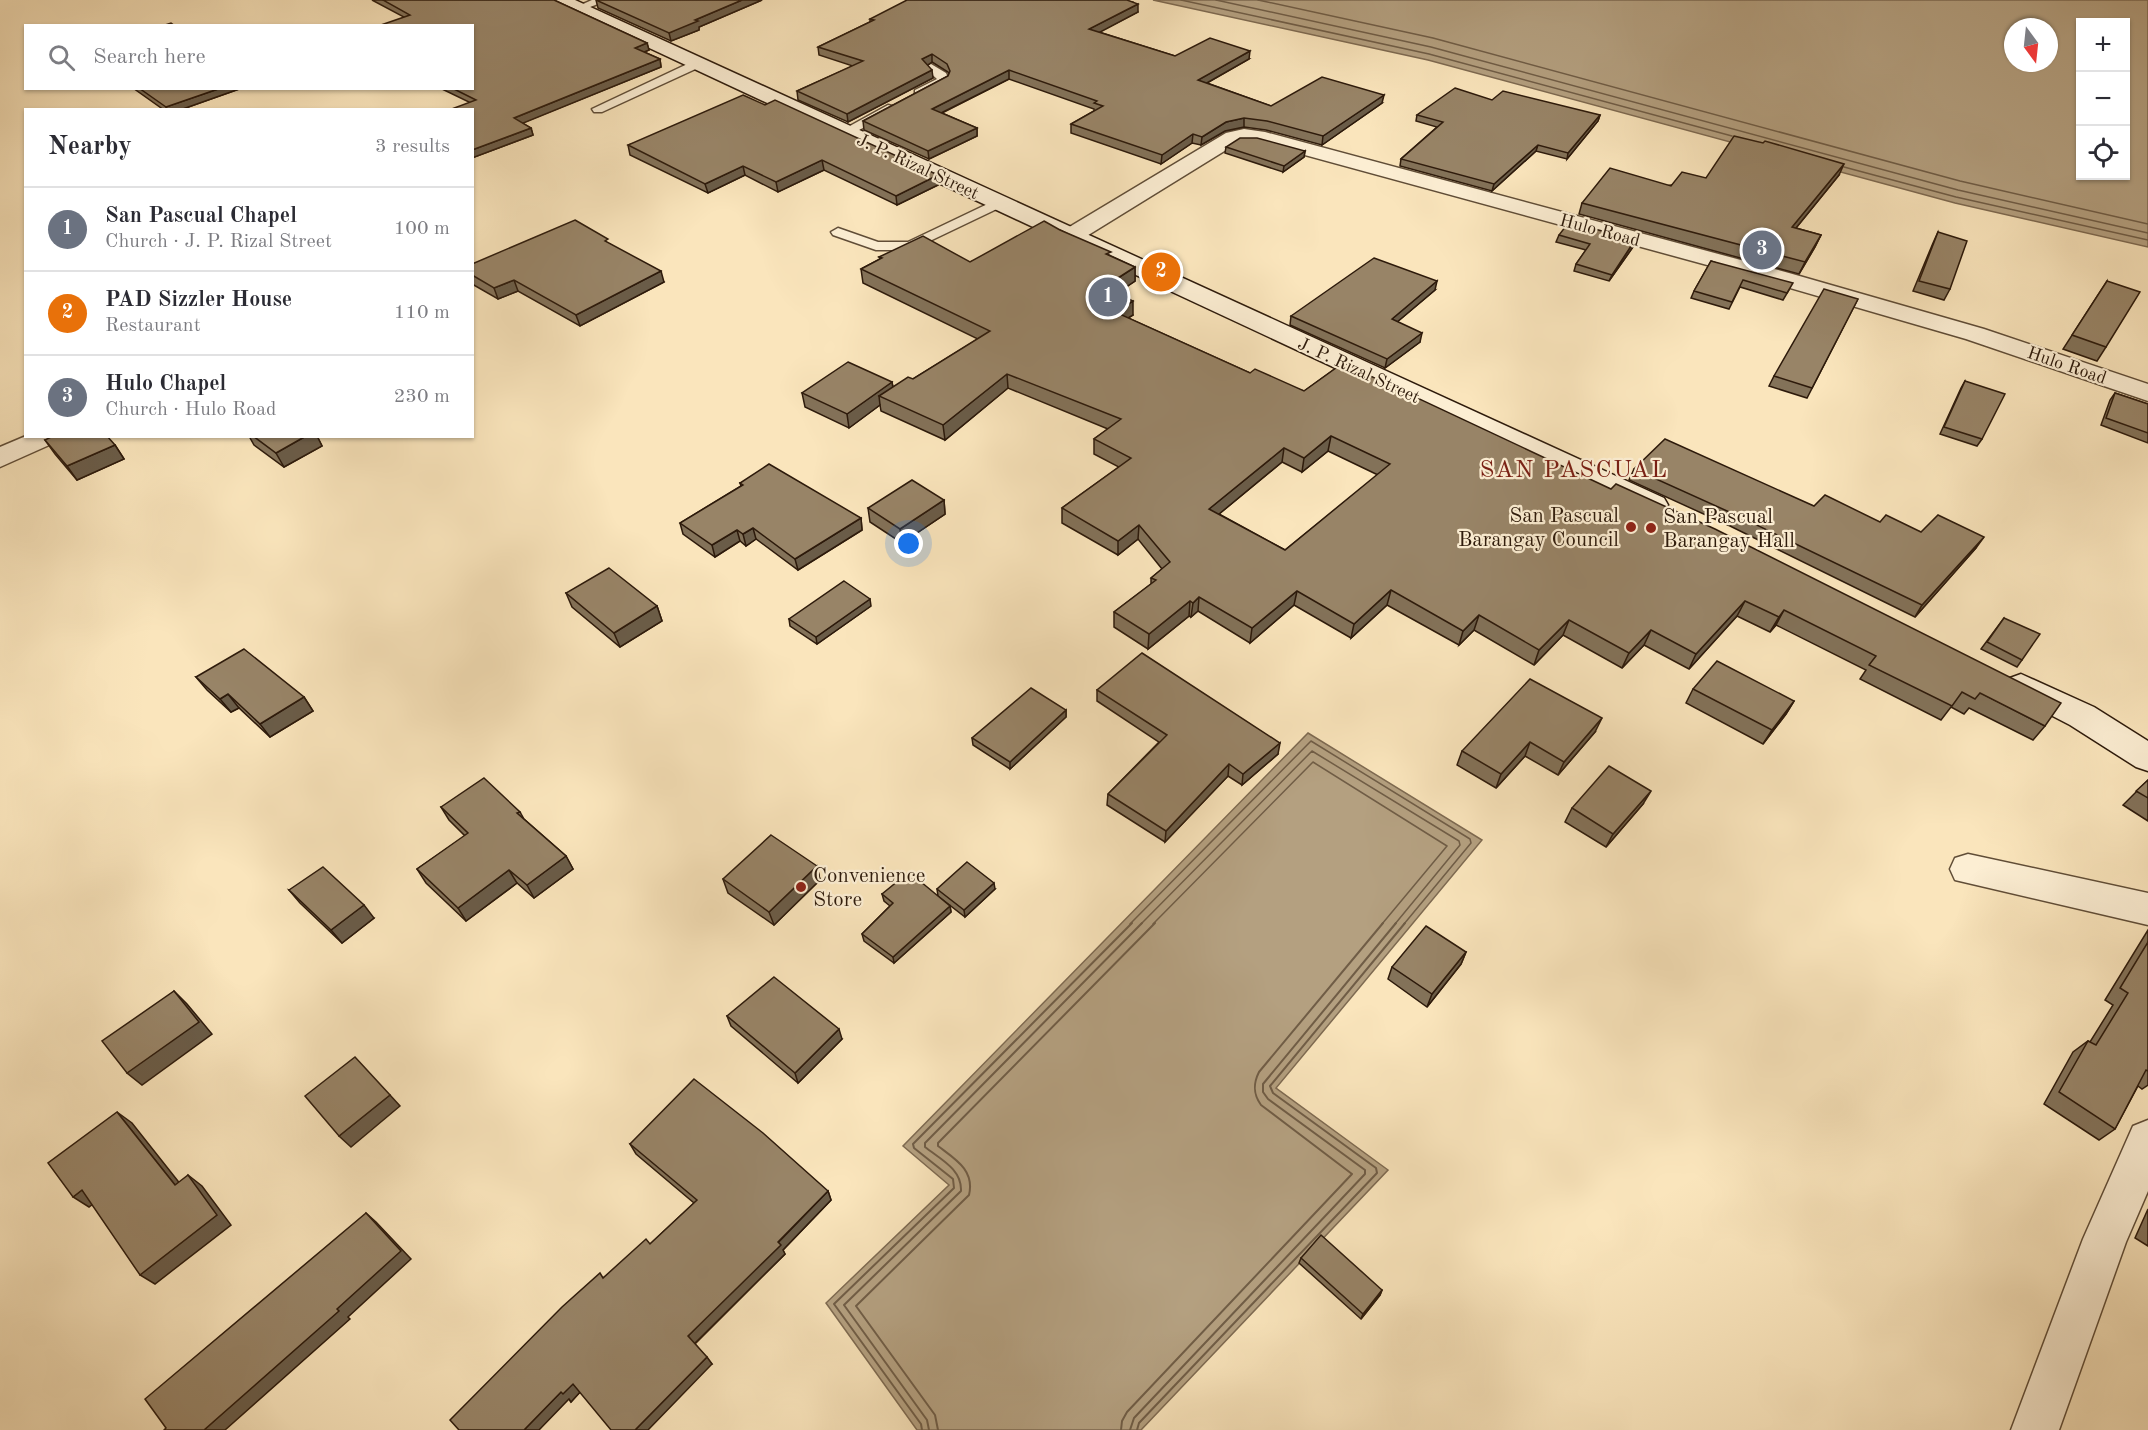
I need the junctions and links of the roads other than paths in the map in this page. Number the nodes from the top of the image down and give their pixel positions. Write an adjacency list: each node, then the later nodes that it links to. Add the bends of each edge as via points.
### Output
1 (603, 0): 2 (lane)
2 (571, 4): 3 (main road, J. P. Rizal Street)
3 (698, 63): 5 (lane); 6 (main road, J. P. Rizal Street)
4 (931, 68): 6 (lane, via 943,80)
5 (598, 109)
6 (845, 132): 7 (main road, J. P. Rizal Street)
7 (998, 204): 8 (lane, via 911,246 876,246); 9 (main road, J. P. Rizal Street)
8 (838, 232)
9 (1069, 237): 10 (main road, Hulo Road, via 1233,137 1258,136 1803,284 1975,334); 13 (main road, J. P. Rizal Street)
10 (2148, 393)
11 (43, 438): 12 (main road)
12 (0, 458)
13 (1676, 515)
14 (1997, 674): 15 (main road, via 2082,716)
15 (2148, 758)
16 (1968, 869): 17 (main road)
17 (2148, 909)
18 (2148, 1141): 19 (main road, via 2105,1239)
19 (2035, 1430)

